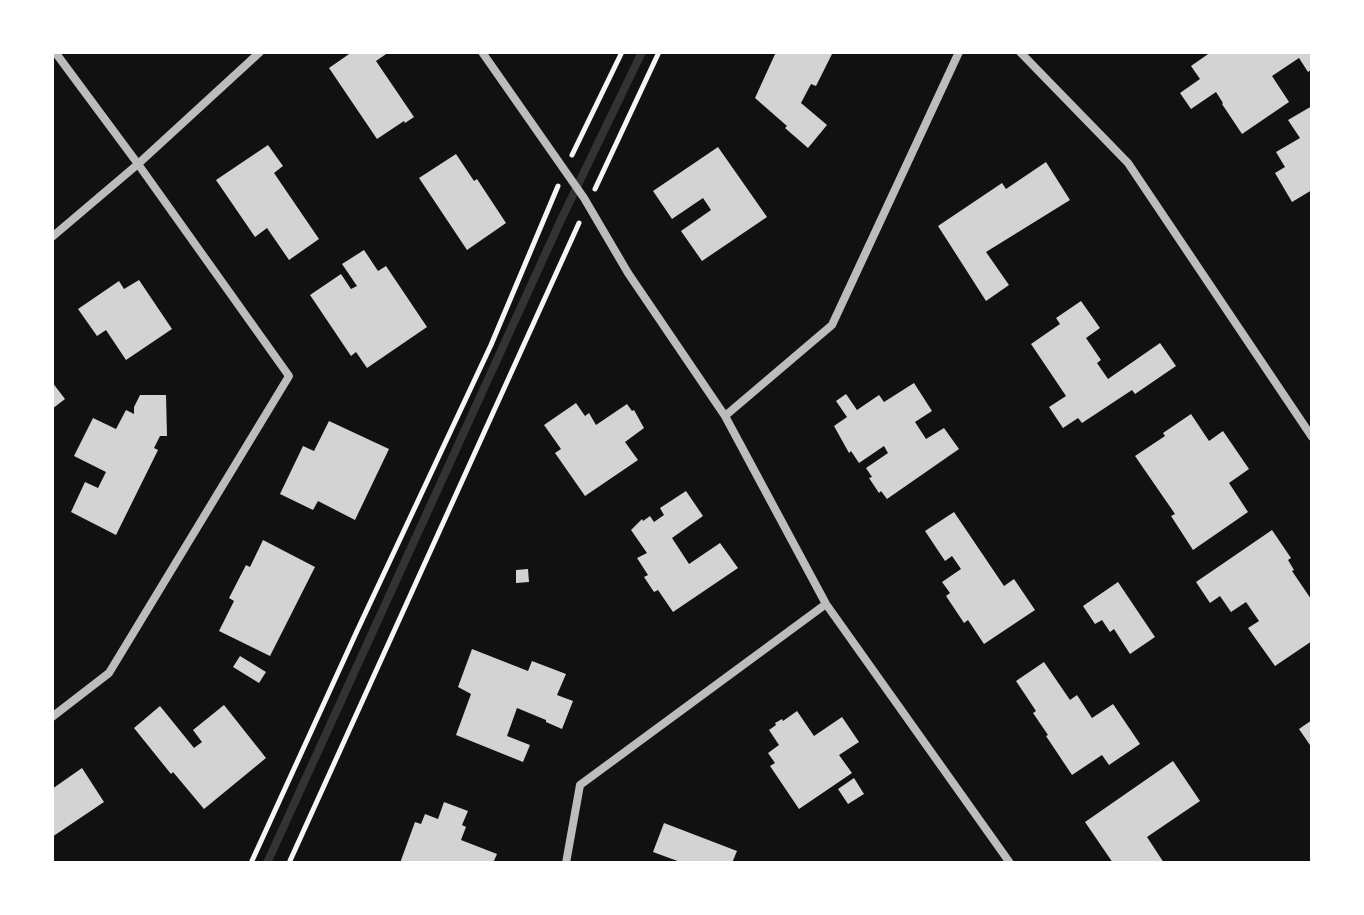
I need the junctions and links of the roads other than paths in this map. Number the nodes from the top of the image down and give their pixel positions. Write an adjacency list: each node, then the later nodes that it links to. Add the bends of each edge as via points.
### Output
1 (55, 52): 6 (street)
2 (260, 52): 6 (street)
3 (482, 52): 8 (street)
4 (959, 52): 8 (street, via 832,325)
5 (1020, 52): 9 (street, via 1128,163)
6 (138, 164): 7 (street); 11 (street, via 289,376 109,673)
7 (52, 237)
8 (725, 416): 10 (street)
9 (1312, 437)
10 (826, 604): 12 (street, via 580,785); 13 (street)
11 (52, 717)
12 (566, 863)
13 (1010, 863)

